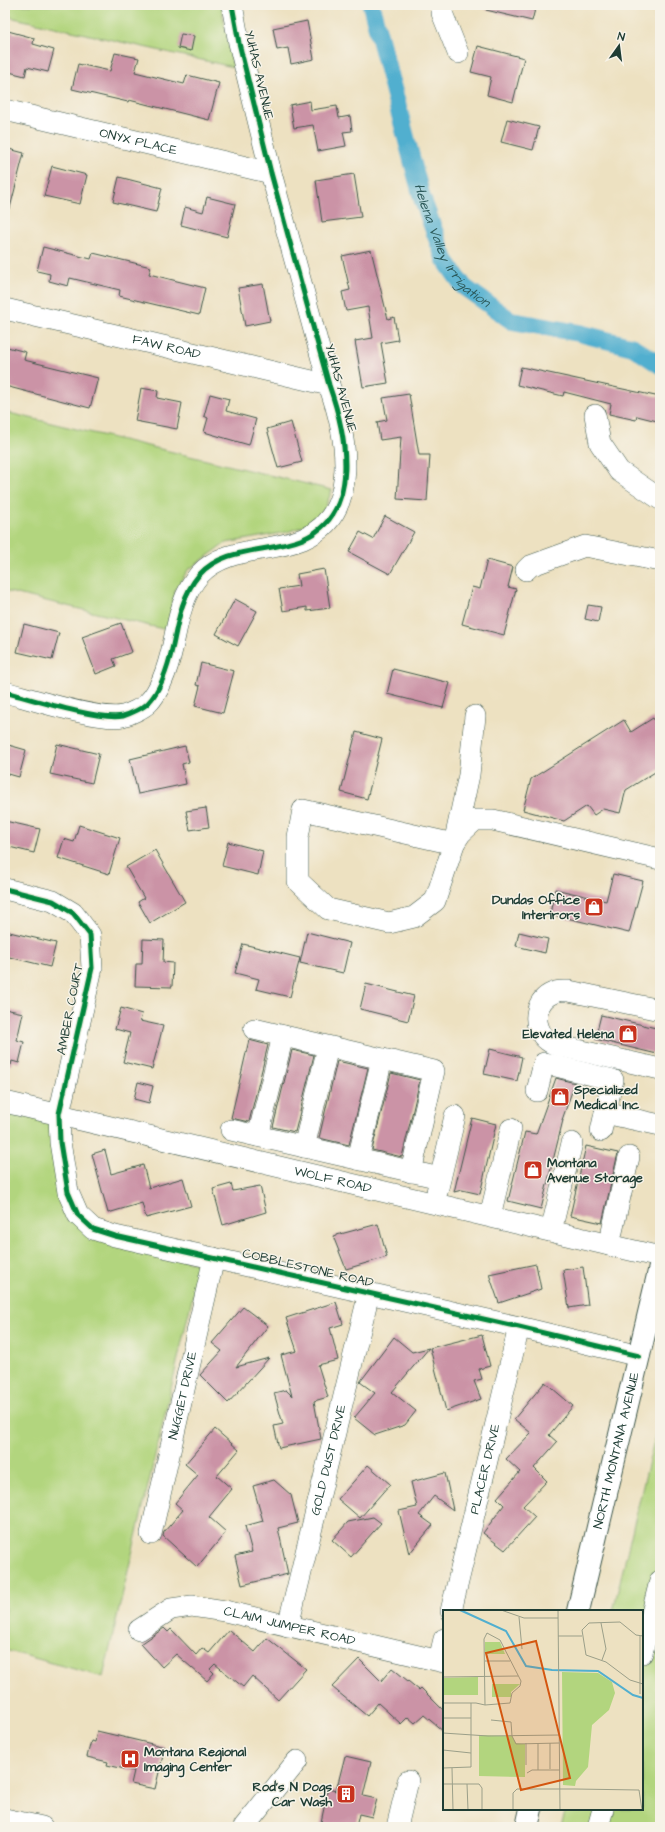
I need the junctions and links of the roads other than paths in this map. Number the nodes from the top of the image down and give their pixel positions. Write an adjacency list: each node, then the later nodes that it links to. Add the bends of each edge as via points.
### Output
1 (232, 5): 5 (street, YUHAS AVENUE)
2 (443, 5): 3 (street, via 442,13)
3 (458, 53)
4 (5, 110): 5 (street, ONYX PLACE)
5 (271, 173): 7 (street, YUHAS AVENUE)
6 (5, 309): 7 (street, FAW ROAD)
7 (329, 385): 12 (street, YUHAS AVENUE, via 338,412 345,462 340,502 324,525 303,538 220,558 199,576 182,603 168,668 147,704 124,716 101,716)
8 (595, 415): 9 (street, via 600,443 619,471)
9 (660, 500)
10 (660, 561): 11 (street, via 585,546 530,566)
11 (526, 570)
12 (5, 692)
13 (475, 716): 14 (street, via 469,776)
14 (454, 844): 14 (street, via 435,901 414,917 389,923 328,909 298,881 298,837 303,810); 15 (street, via 475,820 493,820)
15 (660, 859)
16 (5, 889): 25 (street, AMBER COURT, via 53,901 73,913 90,935 92,968)
17 (660, 1010): 22 (street, via 569,991 554,992 544,998 536,1018 543,1036 556,1045)
18 (254, 1029): 19 (street)
19 (283, 1036): 20 (street); 30 (street)
20 (328, 1046): 21 (street); 32 (street)
21 (382, 1059): 34 (street); 35 (street, via 434,1071)
22 (660, 1069)
23 (537, 1091): 27 (street, via 544,1063 613,1080 603,1122)
24 (5, 1102): 25 (street, WOLF ROAD)
25 (59, 1114): 37 (street, WOLF ROAD); 42 (street, COBBLESTONE ROAD, via 60,1142 68,1192 78,1215 93,1229)
26 (455, 1116): 36 (street)
27 (660, 1125)
28 (511, 1129): 38 (street)
29 (231, 1130): 30 (street)
30 (258, 1136): 32 (street)
31 (572, 1143): 39 (street)
32 (304, 1147): 34 (street)
33 (629, 1157): 40 (street)
34 (358, 1159): 35 (street)
35 (411, 1172): 36 (street)
36 (440, 1178): 37 (street)
37 (434, 1202): 38 (street, WOLF ROAD)
38 (490, 1216): 39 (street, WOLF ROAD)
39 (551, 1231): 40 (street, WOLF ROAD)
40 (609, 1245): 41 (street, WOLF ROAD)
41 (660, 1257)
42 (214, 1258): 44 (street, COBBLESTONE ROAD); 47 (street, NUGGET DRIVE)
43 (660, 1267): 46 (main road, NORTH MONTANA AVENUE)
44 (370, 1293): 45 (street, COBBLESTONE ROAD); 51 (street, GOLD DUST DRIVE)
45 (519, 1327): 46 (street, COBBLESTONE ROAD); 49 (street, PLACER DRIVE)
46 (639, 1356): 50 (main road, NORTH MONTANA AVENUE)
47 (151, 1534)
48 (660, 1582): 53 (street)
49 (451, 1610)
50 (578, 1610)
51 (288, 1626): 52 (street, CLAIM JUMPER ROAD, via 192,1606 171,1609); 55 (street, CLAIM JUMPER ROAD)
52 (140, 1630)
53 (643, 1649)
54 (443, 1650): 55 (street)
55 (442, 1661)
56 (297, 1761): 62 (street)
57 (408, 1781): 63 (street)
58 (531, 1810): 64 (main road)
59 (603, 1810): 65 (street)
60 (5, 1819): 61 (street)
61 (42, 1827)
62 (244, 1827)
63 (398, 1827)
64 (527, 1827)
65 (598, 1827)

